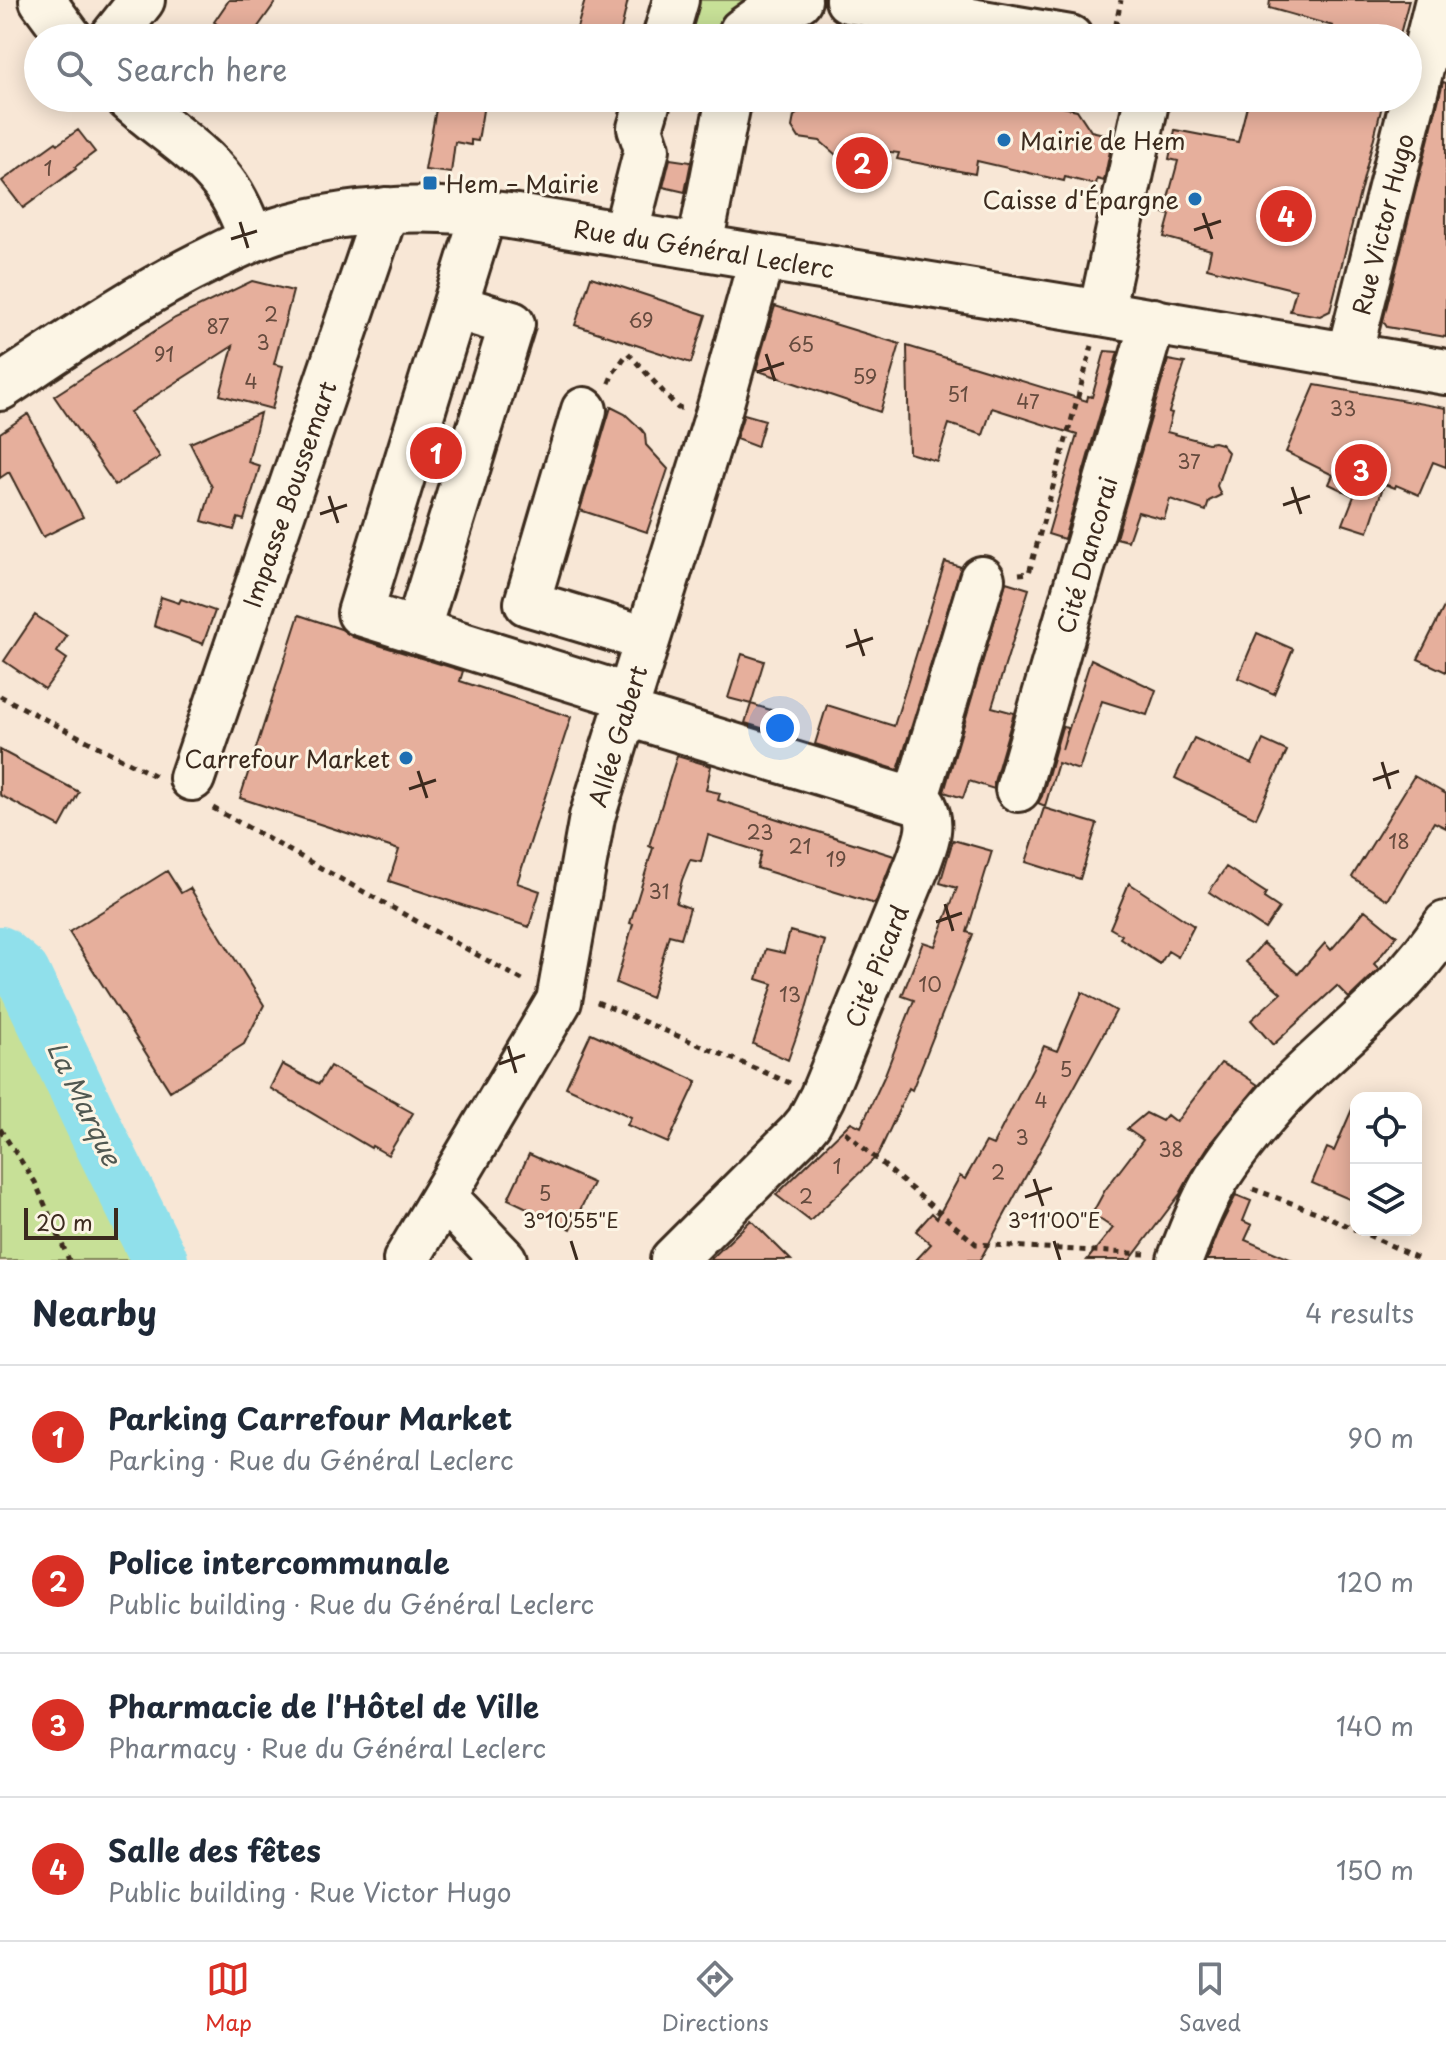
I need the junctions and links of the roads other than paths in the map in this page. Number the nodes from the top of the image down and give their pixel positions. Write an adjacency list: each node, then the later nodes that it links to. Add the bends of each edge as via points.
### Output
1 (42, 0): 7 (street)
2 (142, 0): 8 (street)
3 (676, 0): 9 (street)
4 (799, 0): 10 (street)
5 (848, 0): 11 (street)
6 (1438, 0): 12 (street, Rue Victor Hugo)
7 (60, 24)
8 (123, 24)
9 (669, 24)
10 (752, 24)
11 (988, 24)
12 (1422, 64)
13 (145, 112): 21 (street, via 221,179)
14 (645, 112): 20 (street, via 640,128 647,149)
15 (726, 112): 22 (street)
16 (1144, 112): 25 (street)
17 (1410, 112): 27 (street, Rue Victor Hugo)
18 (386, 210): 19 (street, Rue du Général Leclerc); 21 (street, Rue du Général Leclerc, via 320,219); 35 (street, Impasse Boussemart)
19 (484, 212): 20 (street, Rue du Général Leclerc); 24 (street)
20 (625, 235): 22 (street, Rue du Général Leclerc)
21 (252, 239): 29 (street, Rue du Général Leclerc, via 144,295)
22 (701, 247): 23 (street, Rue du Général Leclerc)
23 (762, 257): 25 (street, Rue du Général Leclerc); 33 (street, Allée Gabert)
24 (455, 307): 32 (street, via 360,613); 32 (street, via 512,324)
25 (1101, 313): 26 (street, Rue du Général Leclerc)
26 (1153, 321): 27 (street, Rue du Général Leclerc); 36 (street, Cité Dancorai)
27 (1349, 355): 28 (street, Rue du Général Leclerc)
28 (1446, 372)
29 (0, 388)
30 (584, 410): 33 (street, via 527,603)
31 (982, 579): 37 (street, Cité Picard)
32 (417, 631): 34 (street)
33 (647, 639): 34 (street, Allée Gabert)
34 (627, 705): 37 (street); 39 (street, Allée Gabert, via 588,835 561,994)
35 (186, 787)
36 (1018, 789)
37 (922, 811): 43 (street, Cité Picard, via 928,836 820,1102 799,1134)
38 (1442, 938): 40 (street, via 1274,1104 1218,1176)
39 (444, 1197): 41 (street, Allée Gabert); 42 (street)
40 (1180, 1258)
41 (406, 1260)
42 (504, 1260)
43 (673, 1260)

